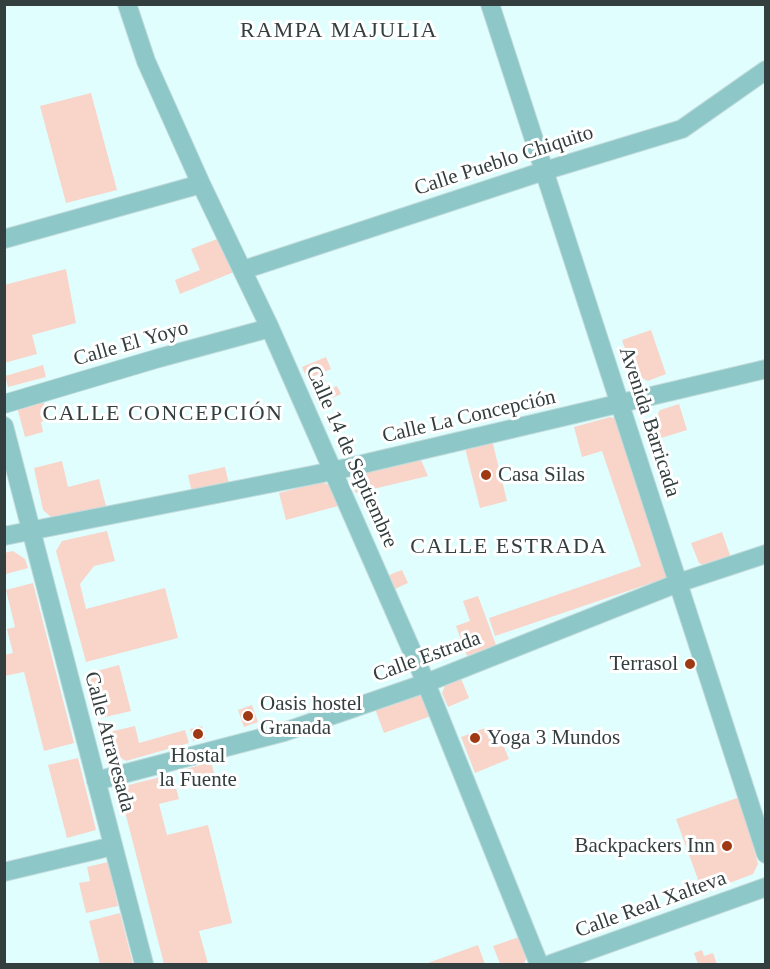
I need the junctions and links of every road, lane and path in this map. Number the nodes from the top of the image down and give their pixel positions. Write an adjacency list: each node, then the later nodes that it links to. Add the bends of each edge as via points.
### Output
1 (127, 4): 5 (street, Calle 14 de Septiembre, via 146,61)
2 (490, 4): 4 (street, Avenida Barricada)
3 (765, 70): 4 (street, Calle Pueblo Chiquito, via 682,129)
4 (544, 171): 7 (street, Calle Pueblo Chiquito); 11 (street, Avenida Barricada)
5 (201, 184): 6 (street); 7 (street, Calle 14 de Septiembre)
6 (4, 239)
7 (243, 270): 8 (street, Calle 14 de Septiembre)
8 (270, 328): 10 (street, Calle El Yoyo); 13 (street, Calle 14 de Septiembre)
9 (765, 369): 11 (street, Calle La Concepción)
10 (4, 404)
11 (620, 405): 13 (street, Calle La Concepción); 17 (street, Avenida Barricada)
12 (4, 426): 14 (street, Calle Atravesada)
13 (333, 471): 14 (street, Calle La Concepción); 18 (street, Calle 14 de Septiembre)
14 (30, 530): 15 (street, Calle La Concepción); 19 (street, Calle Atravesada)
15 (4, 536)
16 (765, 554): 17 (street, Calle Estrada)
17 (678, 583): 18 (street, Calle Estrada); 21 (street, Avenida Barricada)
18 (426, 683): 19 (street, Calle Estrada, via 284,732); 25 (street, Calle 14 de Septiembre)
19 (96, 781): 20 (street, Calle Atravesada)
20 (113, 846): 22 (street); 24 (street, Calle Atravesada)
21 (765, 854)
22 (4, 872)
23 (765, 887): 26 (street, Calle Real Xalteva)
24 (144, 964)
25 (539, 964)
26 (551, 964)

